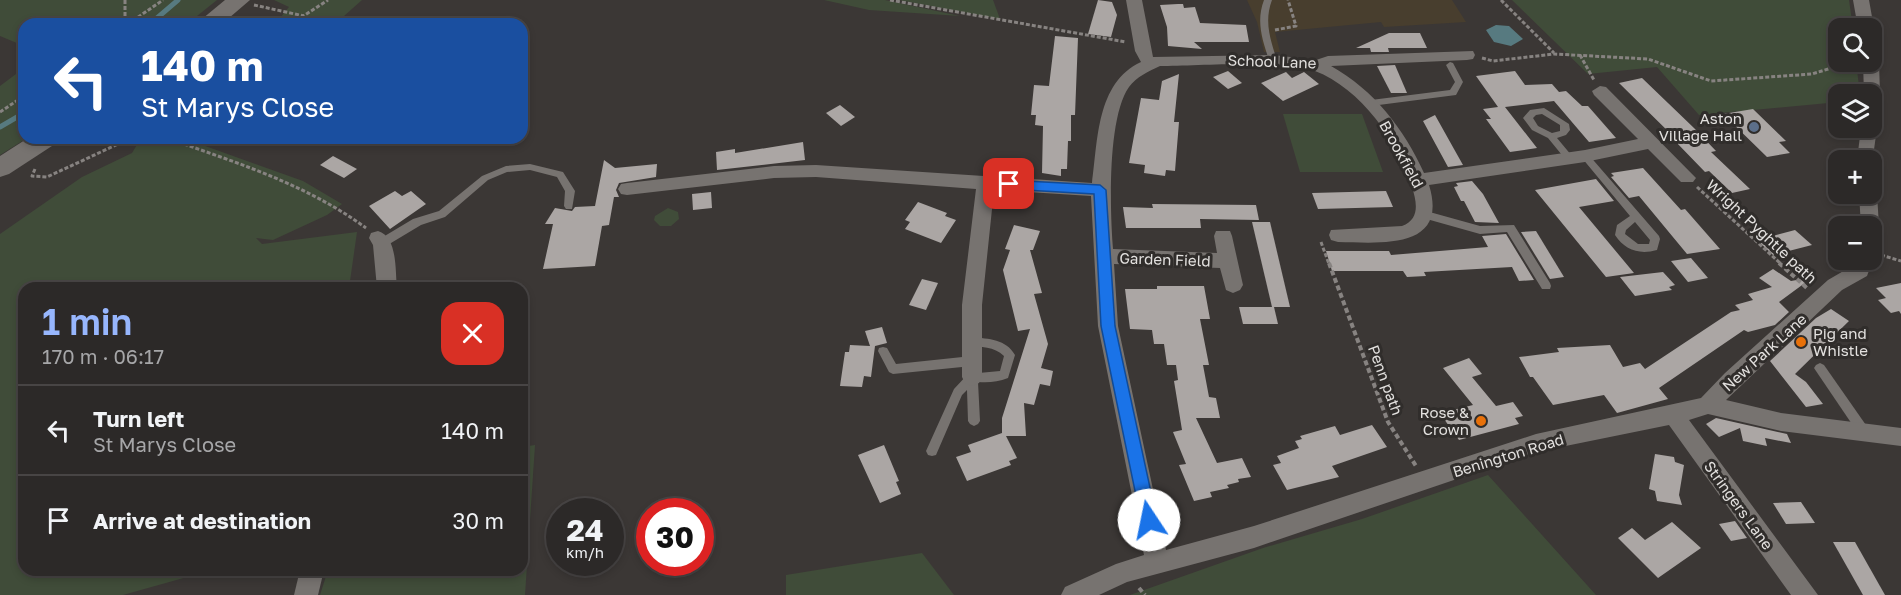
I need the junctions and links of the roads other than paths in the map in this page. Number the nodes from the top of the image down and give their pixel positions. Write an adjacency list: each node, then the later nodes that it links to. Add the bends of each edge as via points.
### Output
1 (1134, 0): 9 (street, via 1142,54)
2 (1268, 0): 8 (lane, via 1262,19)
3 (1861, 0): 6 (street)
4 (238, 1): 5 (street)
5 (215, 18)
6 (1864, 18)
7 (1467, 55): 10 (street, School Lane, via 1328,61)
8 (1272, 56): 9 (street, School Lane, via 1179,58); 10 (street, School Lane)
9 (1149, 63): 23 (street, via 1116,95 1107,130)
10 (1317, 65): 13 (street, Brookfield)
11 (1450, 65): 13 (lane, via 1459,82 1453,93)
12 (1600, 91): 15 (street)
13 (1371, 103): 20 (street, Brookfield)
14 (1551, 136): 17 (lane)
15 (1652, 142): 17 (street); 19 (street)
16 (37, 144): 18 (street)
17 (1577, 157): 20 (street); 26 (lane)
18 (0, 168)
19 (1687, 178)
20 (1419, 180): 25 (street, Brookfield, via 1426,199)
21 (986, 183): 22 (street, via 816,171); 23 (street); 36 (street, via 974,277)
22 (627, 189)
23 (1100, 190): 30 (street)
24 (569, 206): 29 (lane, via 570,191 560,174 530,167 506,169 485,178 442,214)
25 (1426, 215): 27 (street, via 1407,232); 35 (lane, via 1480,230 1510,228)
26 (1635, 218)
27 (1338, 235)
28 (1223, 236): 31 (street, Garden Field)
29 (380, 241): 33 (street)
30 (1102, 256): 31 (street, Garden Field); 46 (street, via 1108,326)
31 (1228, 261): 34 (street, Garden Field)
32 (1860, 270): 40 (street, New Park Lane, via 1820,301)
33 (386, 282)
34 (1233, 285)
35 (1545, 286)
36 (972, 341): 39 (street); 39 (lane, via 1000,345 1010,355 1004,375 990,378)
37 (883, 351): 39 (lane, via 893,369)
38 (1820, 368): 43 (lane)
39 (972, 369): 42 (lane); 45 (lane)
40 (1708, 405): 41 (street, Benington Road); 43 (street, Benington Road, via 1781,422)
41 (1674, 415): 46 (street, Benington Road, via 1536,443 1254,537); 50 (street, Stringers Lane)
42 (974, 421)
43 (1864, 432): 44 (street, Benington Road)
44 (1901, 437)
45 (932, 451)
46 (1157, 562): 49 (street, Benington Road)
47 (311, 576): 48 (street)
48 (306, 595)
49 (1073, 595)
50 (1806, 595)

